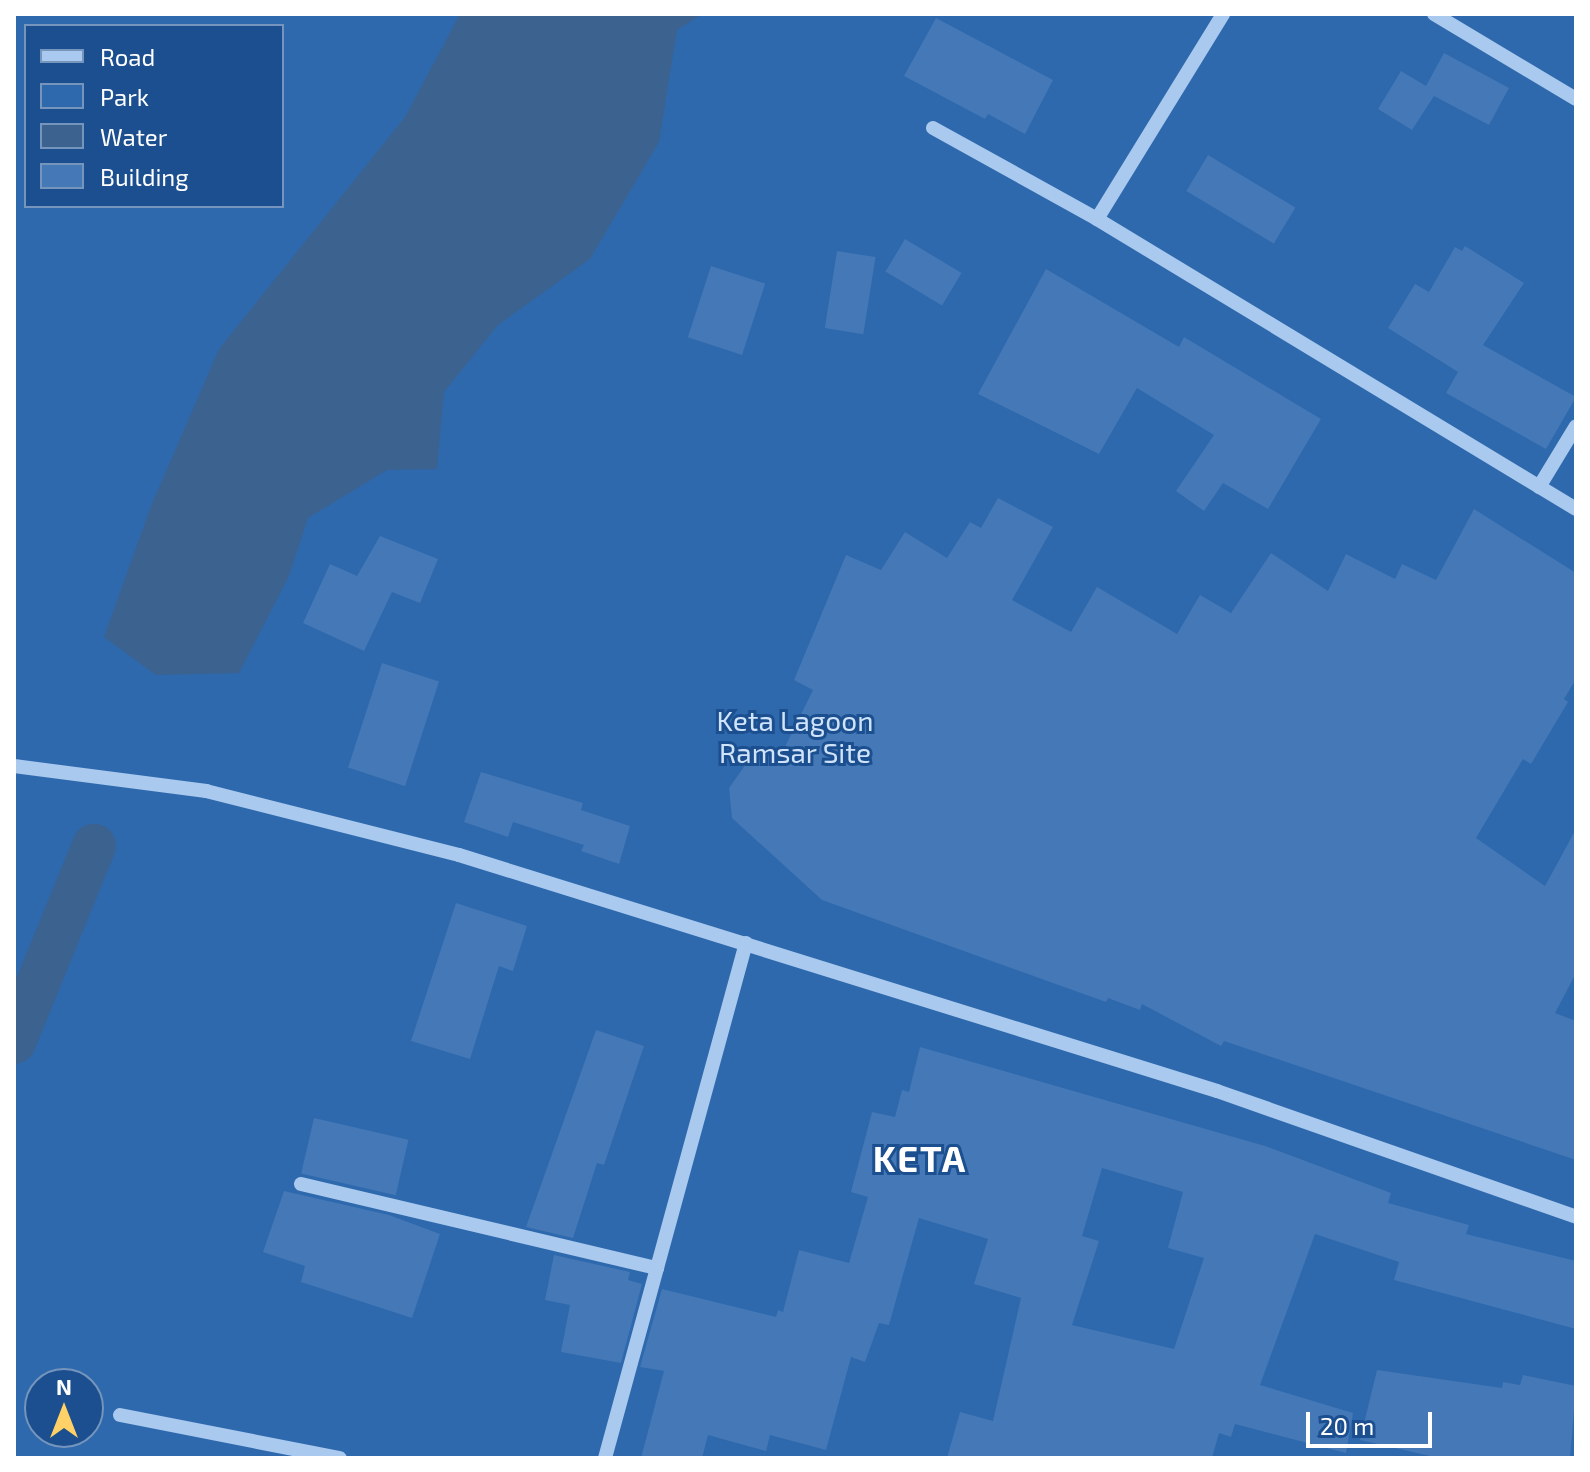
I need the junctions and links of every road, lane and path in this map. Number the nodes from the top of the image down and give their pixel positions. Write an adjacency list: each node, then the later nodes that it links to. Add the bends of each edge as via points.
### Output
1 (1223, 14): 5 (street)
2 (1434, 14): 3 (street)
3 (1576, 99)
4 (933, 128): 5 (street)
5 (1097, 219): 7 (street)
6 (1576, 426): 7 (street)
7 (1539, 487): 8 (street)
8 (1576, 509)
9 (14, 766): 10 (street, via 206,791 310,814)
10 (746, 943): 12 (street, via 1217,1091); 13 (street)
11 (301, 1184): 13 (street)
12 (1576, 1217)
13 (657, 1268): 16 (street)
14 (120, 1415): 15 (street)
15 (340, 1458)
16 (605, 1458)

